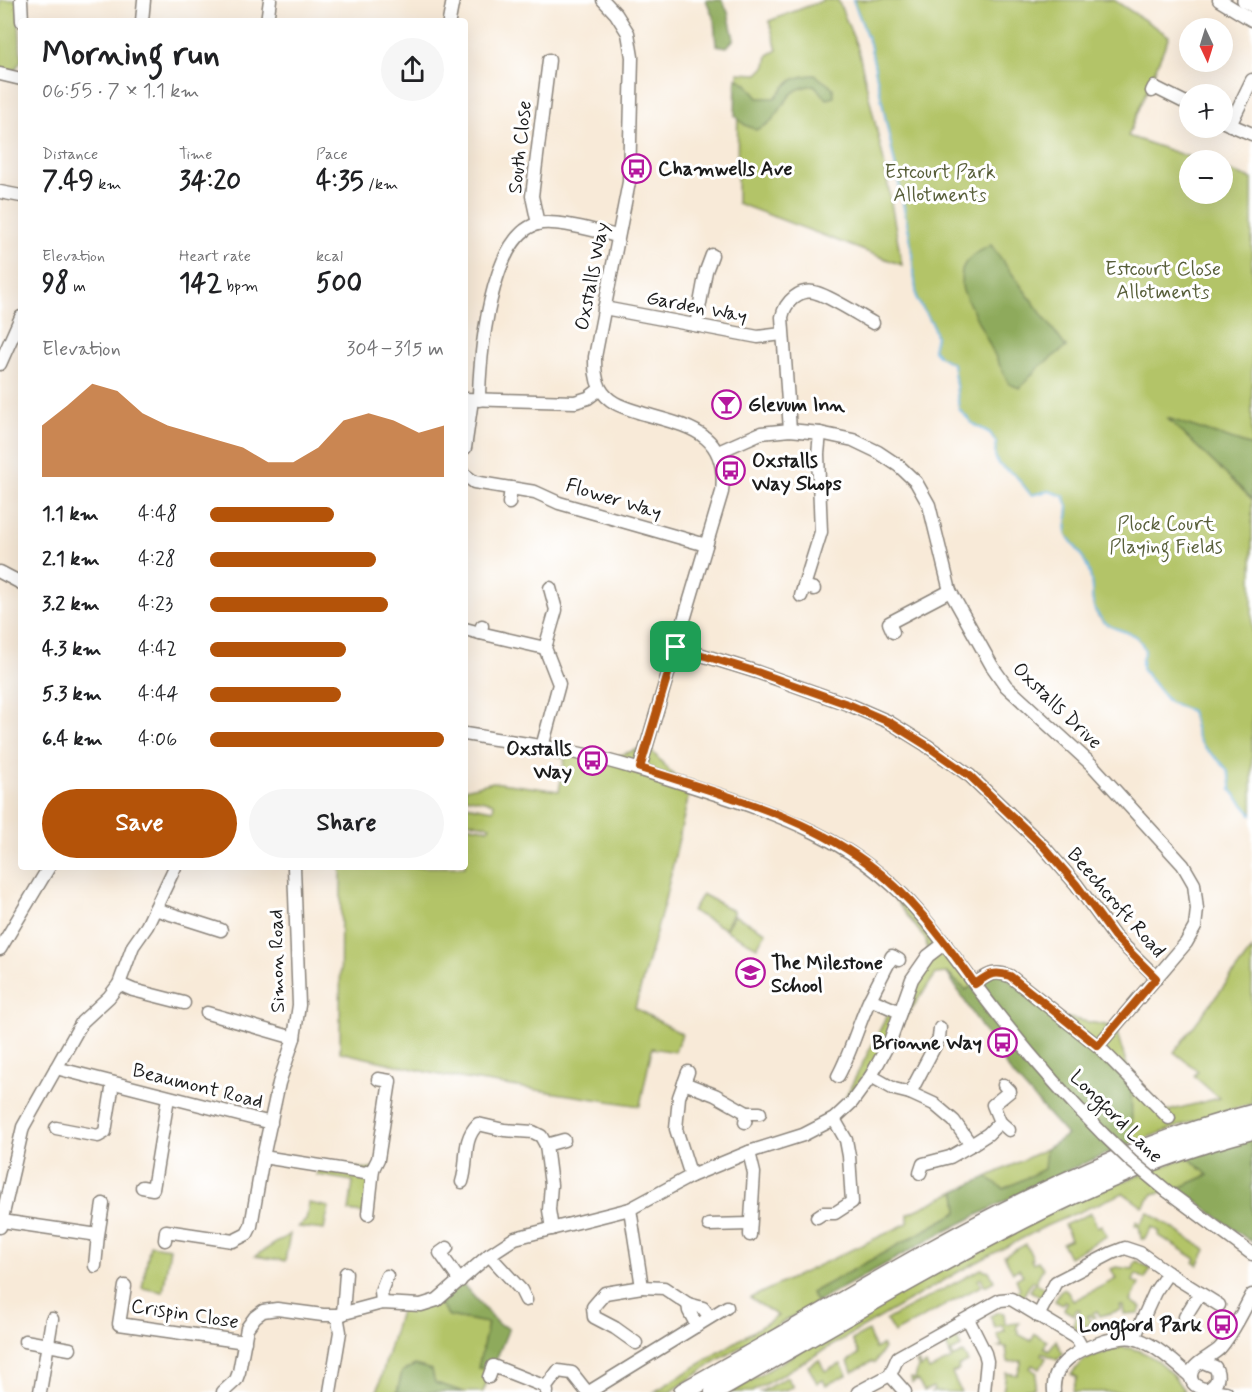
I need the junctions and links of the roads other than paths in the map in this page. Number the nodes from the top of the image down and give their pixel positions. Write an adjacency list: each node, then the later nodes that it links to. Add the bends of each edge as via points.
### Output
1 (21, 0): 9 (street)
2 (144, 0): 10 (street)
3 (270, 0): 11 (street)
4 (453, 0): 12 (street)
5 (603, 0): 26 (street, Oxstalls Way, via 628,33 632,57 629,182)
6 (1221, 0): 13 (street)
7 (1245, 0): 8 (main road)
8 (1252, 4)
9 (22, 18)
10 (142, 18)
11 (267, 18)
12 (450, 18)
13 (1252, 20)
14 (549, 60): 25 (street, South Close, via 551,74 532,196)
15 (0, 74): 16 (street)
16 (18, 78)
17 (1252, 80): 20 (street)
18 (1153, 87): 19 (street)
19 (1179, 100)
20 (1233, 111)
21 (1233, 126): 22 (street)
22 (1252, 134)
23 (0, 192): 24 (street)
24 (18, 195)
25 (538, 224): 26 (street, via 550,222); 35 (street, via 525,229 509,249 494,287)
26 (618, 236): 28 (street, Oxstalls Way)
27 (712, 255): 31 (street)
28 (604, 308): 31 (street, Garden Way); 34 (street, Oxstalls Way, via 595,357)
29 (869, 316): 32 (street, via 817,292 808,292 788,302 782,317)
30 (18, 324): 33 (street)
31 (696, 325): 32 (street, Garden Way, via 759,337)
32 (782, 334): 37 (street)
33 (0, 364)
34 (600, 389): 35 (street, via 575,402); 39 (street, via 622,407 691,428)
35 (472, 400): 36 (street)
36 (468, 427)
37 (790, 430): 38 (street, Oxstalls Drive); 39 (street, Oxstalls Drive, via 761,433)
38 (820, 433): 47 (street, via 821,532); 48 (street, Oxstalls Drive, via 853,440 878,452 916,482 929,505)
39 (718, 452): 43 (street, via 723,486)
40 (468, 477): 41 (street, Flower Way, via 474,482)
41 (511, 488): 42 (street); 43 (street, Flower Way)
42 (509, 503)
43 (706, 545): 51 (street)
44 (0, 572): 45 (street)
45 (18, 581)
46 (550, 588): 52 (street, via 556,610)
47 (806, 590)
48 (950, 591): 50 (street, via 889,623); 64 (street, Oxstalls Drive, via 1006,686 1092,765 1183,865 1194,885 1195,927)
49 (468, 629): 52 (street, via 481,629)
50 (893, 632)
51 (676, 647): 55 (street); 64 (street, Beechcroft Road, via 850,705 889,722 926,745 970,776 1043,846 1114,936)
52 (545, 648): 54 (street, via 560,684)
53 (468, 734): 54 (street, Longford Lane)
54 (543, 747): 55 (street, Longford Lane)
55 (640, 768): 61 (street, Longford Lane, via 755,806 835,842 867,863 901,894)
56 (47, 870): 62 (street)
57 (174, 870): 59 (street)
58 (294, 870): 72 (street, Simon Road, via 299,1005)
59 (155, 909): 60 (street, via 209,920); 65 (street, via 133,946)
60 (221, 930)
61 (945, 943): 66 (street, Longford Lane); 69 (street, via 928,956 912,979)
62 (0, 949)
63 (892, 956): 67 (street)
64 (1156, 978): 73 (street, Oxstalls Drive)
65 (118, 984): 68 (street); 74 (street, via 82,1022)
66 (975, 984): 73 (street, Longford Lane, via 989,974 1000,972 1010,976); 109 (street, Longford Lane, bridge, via 1033,1060 1103,1134 1167,1191)
67 (870, 999): 69 (street); 75 (street)
68 (177, 1004)
69 (900, 1012): 76 (street)
70 (207, 1013): 72 (street, via 224,1011)
71 (943, 1036): 80 (street)
72 (294, 1038): 86 (street, Simon Road)
73 (1098, 1046): 84 (street, Longford Lane)
74 (56, 1068): 78 (street, Beaumont Road); 104 (street, via 23,1127)
75 (838, 1076)
76 (871, 1076): 80 (street); 85 (street)
77 (378, 1079): 95 (street, via 390,1081 378,1159)
78 (113, 1083): 81 (street, Beaumont Road); 87 (street, via 105,1132 98,1136)
79 (1010, 1091): 91 (street, via 993,1105 1005,1126)
80 (910, 1093): 91 (street, via 934,1104 954,1121)
81 (168, 1098): 86 (street, Beaumont Road); 98 (street, via 153,1189)
82 (1252, 1114): 154 (highway, via 1155,1144 1052,1186 910,1262)
83 (751, 1116): 96 (street, via 686,1078 679,1097 676,1129)
84 (1169, 1118)
85 (834, 1119): 92 (street, via 803,1135); 101 (street, via 846,1140 856,1203 835,1213)
86 (270, 1123): 93 (street, Beaumont Road)
87 (56, 1128)
88 (1252, 1131): 155 (highway, via 1108,1179 1024,1217)
89 (564, 1140): 90 (street)
90 (546, 1145): 97 (street, via 533,1132 478,1124 469,1133); 105 (street)
91 (971, 1145): 94 (street, via 950,1157)
92 (748, 1152): 96 (street); 103 (street, via 754,1173 750,1230)
93 (263, 1157): 95 (street, via 365,1173); 107 (street, Beaumont Road, via 247,1234 233,1241 166,1231)
94 (920, 1165)
95 (373, 1169): 102 (street)
96 (692, 1176): 100 (street)
97 (466, 1178)
98 (142, 1187)
99 (102, 1204): 106 (street)
100 (630, 1209): 105 (street); 117 (street, via 639,1241)
101 (821, 1213)
102 (368, 1214)
103 (715, 1223)
104 (1, 1224): 106 (street)
105 (552, 1229): 110 (street, via 515,1239)
106 (98, 1235): 111 (street)
107 (165, 1240)
108 (447, 1248): 115 (street, via 440,1253)
109 (1252, 1254)
110 (489, 1255): 115 (street); 118 (street)
111 (95, 1266)
112 (346, 1273): 125 (street)
113 (1168, 1273): 119 (street); 126 (street, via 1140,1253 1125,1248 1112,1252 1056,1282); 132 (street)
114 (387, 1276): 121 (street, via 381,1291)
115 (460, 1281): 121 (street, via 437,1300 421,1305)
116 (125, 1286): 134 (street, Crispin Close, via 119,1324)
117 (642, 1287): 122 (street, via 664,1288); 135 (street, via 603,1288 593,1307 594,1317)
118 (525, 1292)
119 (1200, 1293): 123 (street); 128 (street)
120 (1252, 1295): 138 (street)
121 (382, 1304): 125 (street)
122 (688, 1304): 127 (street, via 703,1308); 131 (street)
123 (1219, 1305)
124 (727, 1307): 127 (street)
125 (340, 1314): 134 (street, via 267,1310 247,1328); 152 (street)
126 (1038, 1316): 130 (street, via 1011,1299 1000,1300); 137 (street, via 1077,1339)
127 (710, 1317): 131 (street)
128 (1185, 1317)
129 (52, 1319): 136 (street)
130 (968, 1319): 146 (street, via 898,1357); 158 (street, via 986,1353)
131 (697, 1326): 140 (street)
132 (1134, 1338): 137 (street, via 1118,1338); 141 (street)
133 (25, 1341): 136 (street)
134 (245, 1342): 151 (street, via 240,1372)
135 (636, 1343): 140 (street); 142 (street)
136 (48, 1345): 139 (street); 150 (street)
137 (1082, 1348): 159 (street, via 1058,1371)
138 (1221, 1348): 143 (street); 145 (street)
139 (70, 1349)
140 (654, 1352): 142 (street)
141 (1168, 1356): 143 (street); 147 (street)
142 (641, 1359): 153 (street)
143 (1201, 1363): 145 (street, via 1211,1364); 147 (street, via 1193,1369)
144 (493, 1366): 149 (street)
145 (1217, 1372): 148 (street, via 1216,1383); 161 (street)
146 (890, 1375): 156 (street); 157 (street)
147 (1191, 1377): 148 (street, via 1197,1387)
148 (1210, 1388): 160 (street)
149 (546, 1389): 153 (street, via 558,1371 572,1373)
150 (40, 1392)
151 (223, 1392)
152 (330, 1392)
153 (588, 1392)
154 (684, 1392)
155 (714, 1392)
156 (858, 1392)
157 (904, 1392)
158 (984, 1392)
159 (1054, 1392)
160 (1226, 1392)
161 (1232, 1392)

